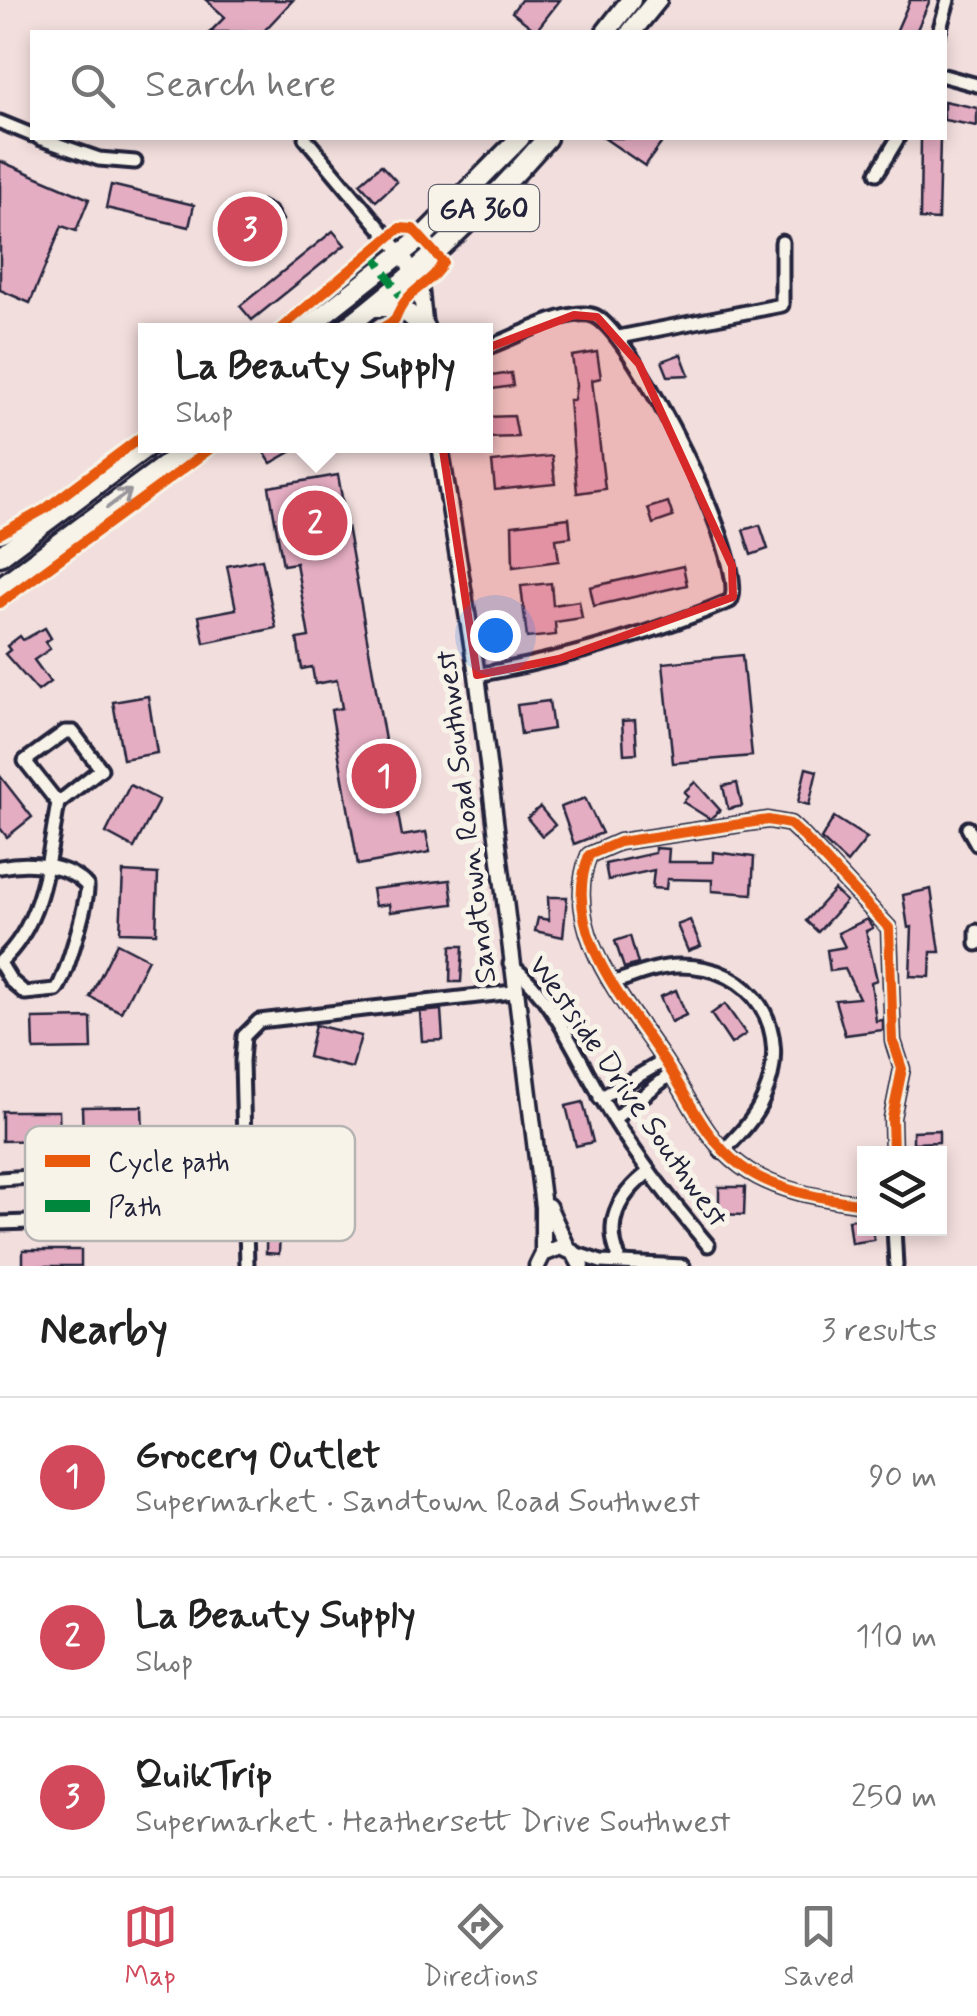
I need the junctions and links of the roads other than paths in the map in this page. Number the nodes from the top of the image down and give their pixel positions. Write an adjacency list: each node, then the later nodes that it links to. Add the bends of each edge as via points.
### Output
1 (631, 0): 4 (main road)
2 (657, 0): 5 (main road)
3 (948, 0): 6 (street)
4 (608, 30)
5 (634, 30)
6 (940, 30)
7 (947, 77): 8 (street)
8 (977, 85)
9 (0, 122): 10 (street)
10 (30, 134)
11 (46, 140): 16 (street, via 99,160)
12 (307, 140): 19 (street)
13 (518, 140): 19 (main road, GA 360)
14 (544, 140): 20 (main road, GA 360)
15 (897, 140): 17 (street)
16 (136, 162)
17 (878, 173)
18 (782, 242): 26 (street, via 782,305)
19 (402, 254): 20 (street); 22 (main road, GA 360)
20 (414, 273): 21 (main road, GA 360); 25 (street)
21 (373, 307): 23 (main road, GA 360); 24 (main road, via 400,307)
22 (313, 323)
23 (352, 323)
24 (417, 323)
25 (423, 323)
26 (619, 337): 27 (street, via 597,317 574,315); 33 (street, via 639,364 718,526 736,593 703,612 559,659)
27 (493, 345)
28 (139, 453): 31 (main road)
29 (182, 453): 32 (main road, one-way to 29)
30 (441, 453): 33 (street, Sandtown Road Southwest)
31 (0, 556)
32 (0, 587)
33 (477, 675): 42 (street, Sandtown Road Southwest)
34 (58, 804): 34 (street, via 102,769 73,732 25,762); 38 (street)
35 (968, 828): 36 (street)
36 (977, 844)
37 (0, 867): 38 (street)
38 (47, 867): 41 (street, via 29,931); 41 (street, via 78,875 88,894 64,984 50,993 26,993)
39 (977, 931): 40 (street)
40 (977, 944)
41 (0, 963)
42 (510, 964): 44 (street, Sandtown Road Southwest); 47 (street, Westside Drive Southwest, via 554,1019)
43 (612, 983): 45 (street); 50 (street, via 584,908 589,855 619,842 768,820 790,824 888,928 893,1041 902,1068); 51 (street, via 664,968 698,968 729,976 762,1004 774,1036 771,1076 750,1122)
44 (514, 992): 49 (street, via 260,1020 244,1036); 55 (street, Sandtown Road Southwest)
45 (664, 1061): 46 (street); 47 (street)
46 (672, 1074): 48 (street); 51 (street)
47 (600, 1098): 48 (street, Westside Drive Southwest)
48 (614, 1119): 52 (street, Westside Drive Southwest)
49 (244, 1126)
50 (893, 1146)
51 (722, 1152): 56 (street, via 774,1185)
52 (649, 1172): 61 (street, Westside Drive Southwest); 62 (street, via 618,1206 612,1232)
53 (25, 1178): 54 (street)
54 (0, 1179)
55 (539, 1182): 63 (street, Sandtown Road Southwest); 64 (street, Sandtown Road Southwest, via 545,1235)
56 (857, 1203)
57 (25, 1222): 58 (street)
58 (0, 1223)
59 (894, 1236): 68 (street)
60 (246, 1241): 65 (street)
61 (708, 1246)
62 (618, 1255)
63 (574, 1256): 64 (street, via 554,1248); 66 (street, Westside Drive Southwest)
64 (540, 1260)
65 (247, 1266)
66 (637, 1266): 67 (street, Westside Drive Southwest)
67 (682, 1266)
68 (896, 1266)

